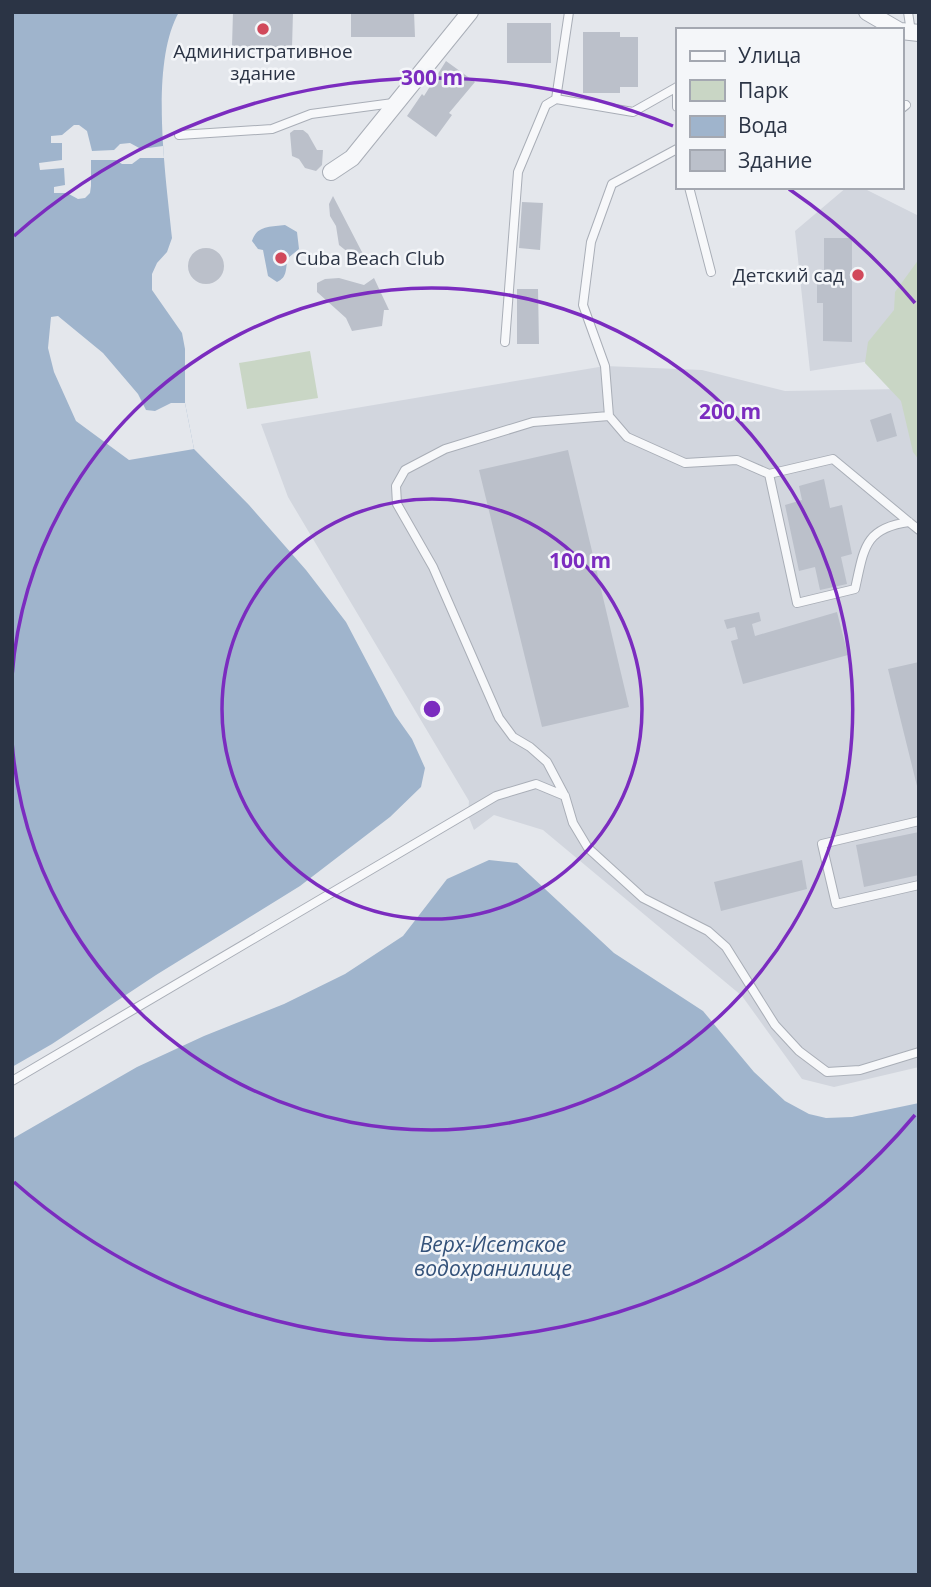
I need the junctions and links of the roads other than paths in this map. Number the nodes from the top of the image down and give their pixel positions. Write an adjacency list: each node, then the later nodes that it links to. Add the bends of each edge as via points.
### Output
1 (470, 12): 9 (street)
2 (569, 12): 8 (lane)
3 (867, 12): 5 (street)
4 (908, 12): 6 (lane)
5 (899, 28)
6 (907, 32)
7 (676, 88): 8 (lane, via 633,112)
8 (556, 99): 15 (lane, via 546,105 518,172)
9 (396, 103): 10 (lane, via 310,114 272,130); 12 (street, via 352,158)
10 (179, 135)
11 (676, 150): 16 (lane, via 612,184 591,242 583,305 605,366)
12 (331, 172)
13 (690, 189): 14 (lane)
14 (711, 272)
15 (505, 342)
16 (608, 416): 17 (lane, via 627,437 685,463 737,460); 20 (lane, via 533,422 444,449 405,470 396,486 397,503 433,567 499,718 513,737 547,762)
17 (769, 474): 18 (lane, via 833,459); 18 (lane, via 797,603 855,589 862,557 876,532)
18 (909, 522): 19 (lane)
19 (919, 530)
20 (565, 796): 23 (lane, via 573,823 588,848 643,898 708,931 726,947 775,1025 827,1072 860,1070); 24 (lane, via 536,784 496,796)
21 (919, 821): 22 (lane, via 822,844 836,904)
22 (919, 885)
23 (919, 1052)
24 (12, 1081)

